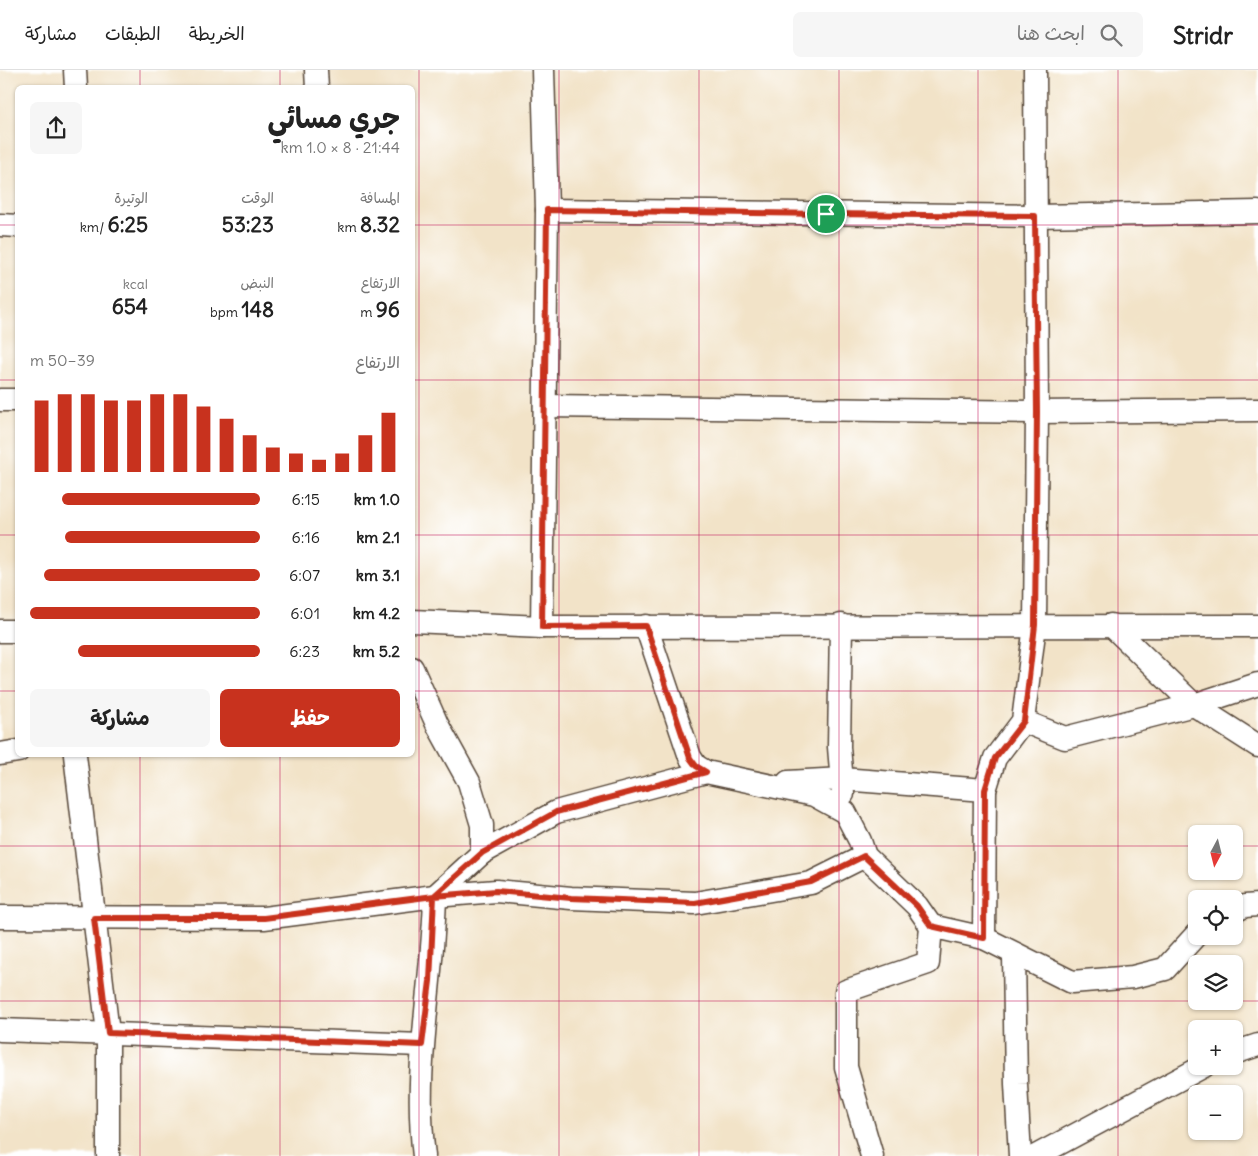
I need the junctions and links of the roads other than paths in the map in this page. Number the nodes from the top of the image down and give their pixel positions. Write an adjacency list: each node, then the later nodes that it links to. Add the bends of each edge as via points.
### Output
1 (74, 70): 5 (street)
2 (316, 70): 6 (street)
3 (543, 70): 7 (street)
4 (1035, 70): 9 (street)
5 (76, 85)
6 (317, 85)
7 (547, 210): 9 (street); 14 (street)
8 (1258, 212): 9 (street)
9 (1035, 216): 16 (street)
10 (0, 225): 11 (street)
11 (15, 226)
12 (0, 400): 13 (street)
13 (15, 400)
14 (545, 406): 16 (street); 23 (street)
15 (1258, 410): 16 (street)
16 (1037, 412): 18 (street)
17 (415, 622): 23 (street)
18 (1035, 625): 20 (street); 21 (street); 29 (street)
19 (646, 626): 20 (street); 23 (street); 34 (street, via 690,758)
20 (841, 626): 35 (street, via 839,747)
21 (1111, 626): 22 (street); 28 (street)
22 (1258, 626)
23 (542, 627)
24 (0, 631): 25 (street)
25 (15, 631)
26 (415, 675): 39 (street, via 437,724 469,782 482,824)
27 (1258, 684): 28 (street)
28 (1194, 705): 29 (street, via 1065,738); 30 (street)
29 (1024, 721): 37 (street, via 995,758)
30 (1258, 746)
31 (15, 752): 32 (street)
32 (0, 754)
33 (75, 757): 45 (street)
34 (706, 772): 36 (street); 39 (street, via 556,812)
35 (842, 779): 36 (street); 37 (street); 38 (street)
36 (764, 783): 38 (street, via 814,796)
37 (985, 790): 47 (street)
38 (845, 812): 40 (street)
39 (482, 853): 41 (street)
40 (864, 856): 41 (street, via 811,882 695,903 496,891); 46 (street, via 917,906)
41 (434, 896): 45 (street, via 264,918); 53 (street, via 430,981)
42 (1258, 905): 43 (street)
43 (1243, 907)
44 (0, 917): 45 (street)
45 (94, 918): 51 (street)
46 (931, 926): 47 (street); 58 (street, via 928,963 846,991 846,1067)
47 (984, 938): 49 (street)
48 (1188, 944): 49 (street, via 1165,969 1133,977 1072,982)
49 (1014, 954): 59 (street)
50 (0, 1030): 51 (street)
51 (108, 1033): 53 (street); 56 (street)
52 (1258, 1044): 54 (street)
53 (422, 1045): 57 (street, via 420,1084)
54 (1243, 1050)
55 (1188, 1075): 60 (street)
56 (108, 1156)
57 (424, 1156)
58 (872, 1156)
59 (1020, 1156)
60 (1036, 1156)

